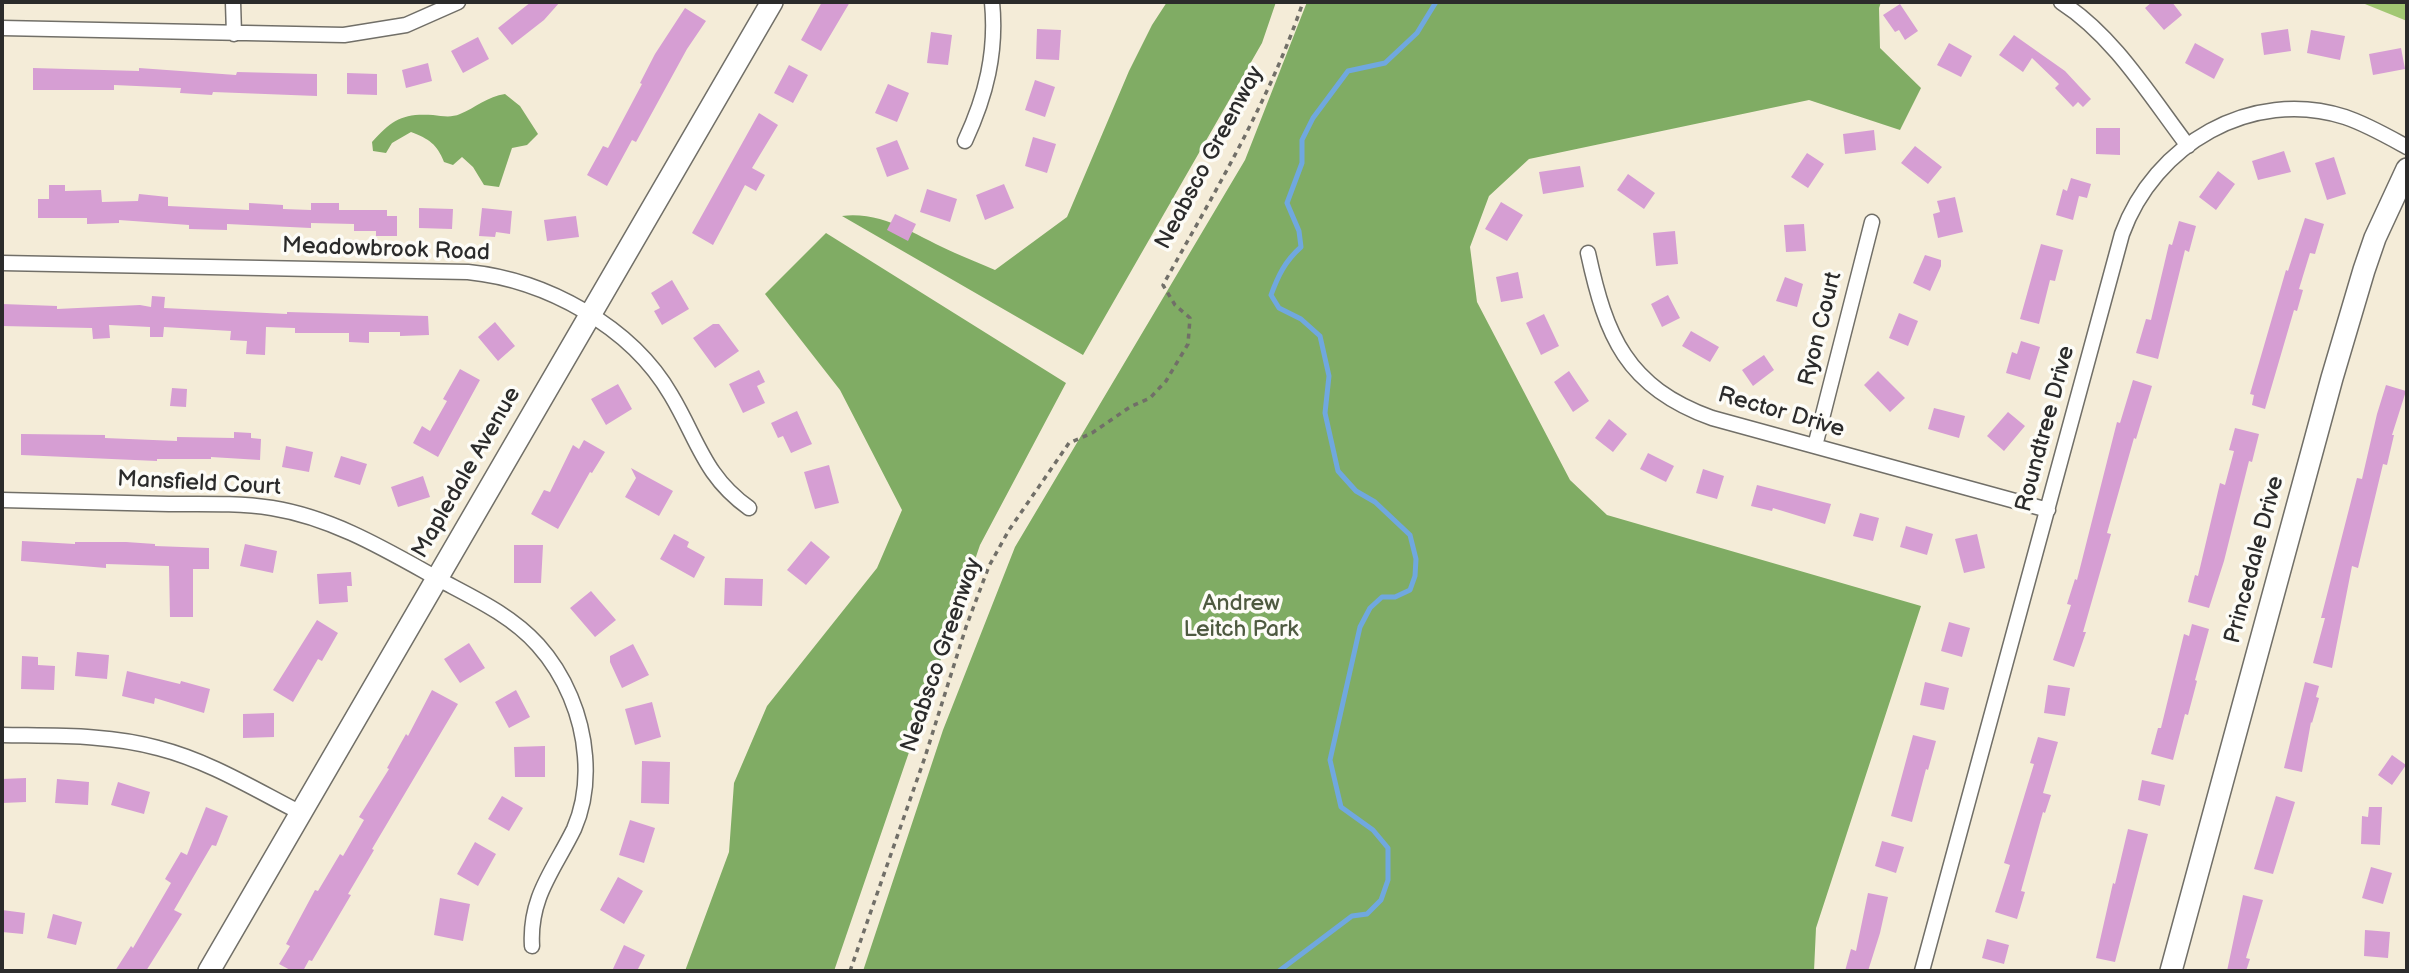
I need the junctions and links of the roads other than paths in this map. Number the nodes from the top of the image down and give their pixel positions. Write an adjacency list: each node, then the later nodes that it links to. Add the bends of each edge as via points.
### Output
1 (233, 2): 7 (street)
2 (458, 2): 7 (street, via 407,25 372,32)
3 (772, 2): 15 (street, Mapledale Avenue)
4 (992, 2): 8 (street, via 993,51 987,82)
5 (2061, 2): 9 (street, via 2110,44)
6 (2, 28): 7 (street)
7 (234, 34)
8 (965, 141)
9 (2188, 146): 10 (street, Roundtree Drive, via 2252,112 2304,109 2345,117); 19 (street, Roundtree Drive, via 2153,180 2127,218)
10 (2407, 147)
11 (2407, 169): 26 (street, Princedale Drive, via 2360,282)
12 (1872, 222): 16 (street, Ryon Court)
13 (1588, 253): 16 (street, Rector Drive, via 1612,335 1625,357 1657,389 1698,413)
14 (2, 263): 15 (street, Meadowbrook Road, via 468,272 536,287)
15 (589, 315): 18 (street, Meadowbrook Road, via 652,368 715,478); 20 (street, Mapledale Avenue)
16 (1815, 446): 19 (street, Rector Drive)
17 (2, 500): 20 (street, Mansfield Court, via 234,505 289,511 362,537)
18 (749, 508)
19 (2048, 510): 25 (street, Roundtree Drive)
20 (437, 578): 22 (street, Mapledale Avenue); 23 (street, Mansfield Court, via 501,614 531,638 553,664 577,714 585,756 583,801 537,900)
21 (2, 735): 22 (street, via 117,740 157,747 213,767)
22 (301, 813): 24 (street, Mapledale Avenue)
23 (532, 946)
24 (209, 971)
25 (1922, 971)
26 (2171, 971)

